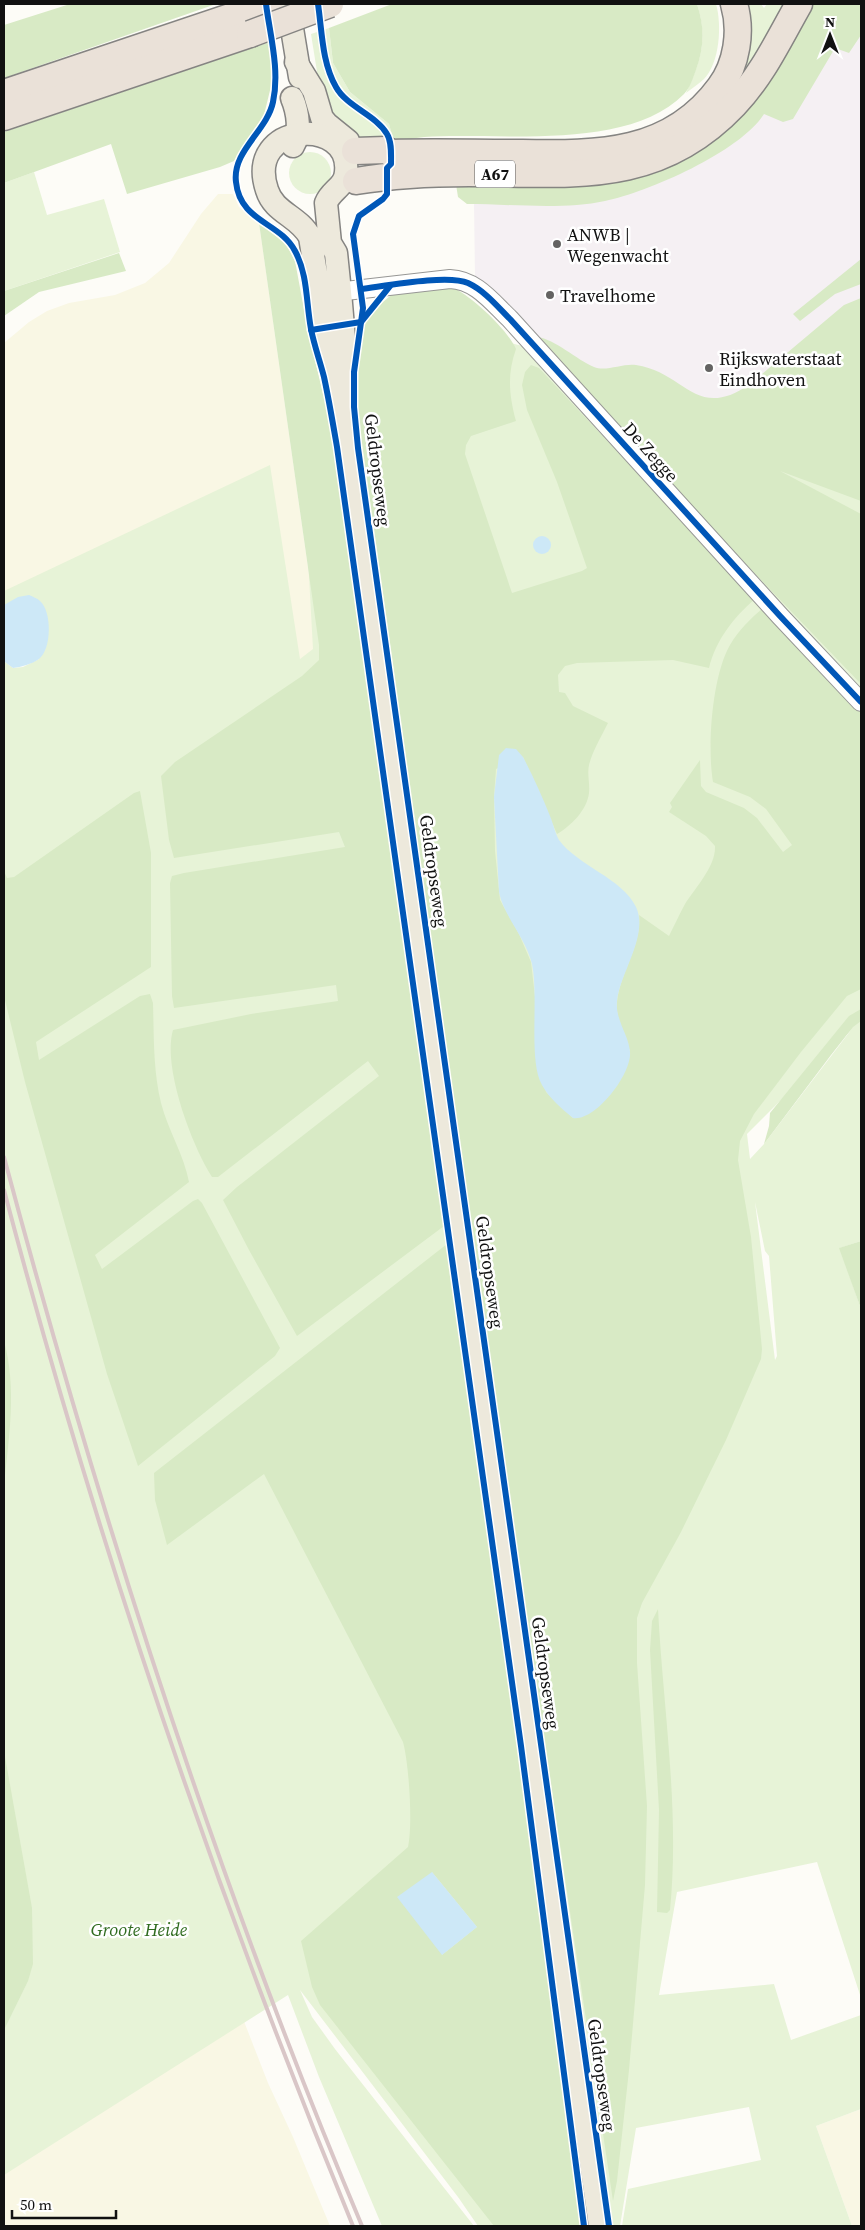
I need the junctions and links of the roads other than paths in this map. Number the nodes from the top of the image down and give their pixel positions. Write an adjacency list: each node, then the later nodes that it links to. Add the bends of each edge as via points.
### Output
1 (288, 4): 6 (main road)
2 (331, 4): 5 (highway, bridge)
3 (734, 4): 10 (highway, A67, via 737,39 734,59 725,81 696,114 664,135 620,149 582,154 391,153 386,150)
4 (799, 4): 10 (highway, A67, via 761,70 734,104 707,129 664,155 634,166 596,174 428,174)
5 (255, 16): 7 (highway); 8 (highway)
6 (296, 62): 9 (main road, via 309,118); 9 (main road, via 292,98)
7 (4, 93)
8 (4, 117)
9 (308, 132): 10 (main road, via 346,138); 11 (main road, via 277,163)
10 (353, 163): 12 (main road, via 346,198)
11 (270, 183): 12 (main road, via 295,207 312,212); 13 (main road, via 273,202 300,223 310,236)
12 (330, 209): 13 (main road, via 338,242)
13 (330, 293): 14 (street, De Zegge, via 450,280 467,282 481,291); 15 (main road, Geldropseweg, via 327,340 339,378)
14 (861, 702)
15 (600, 2226)

